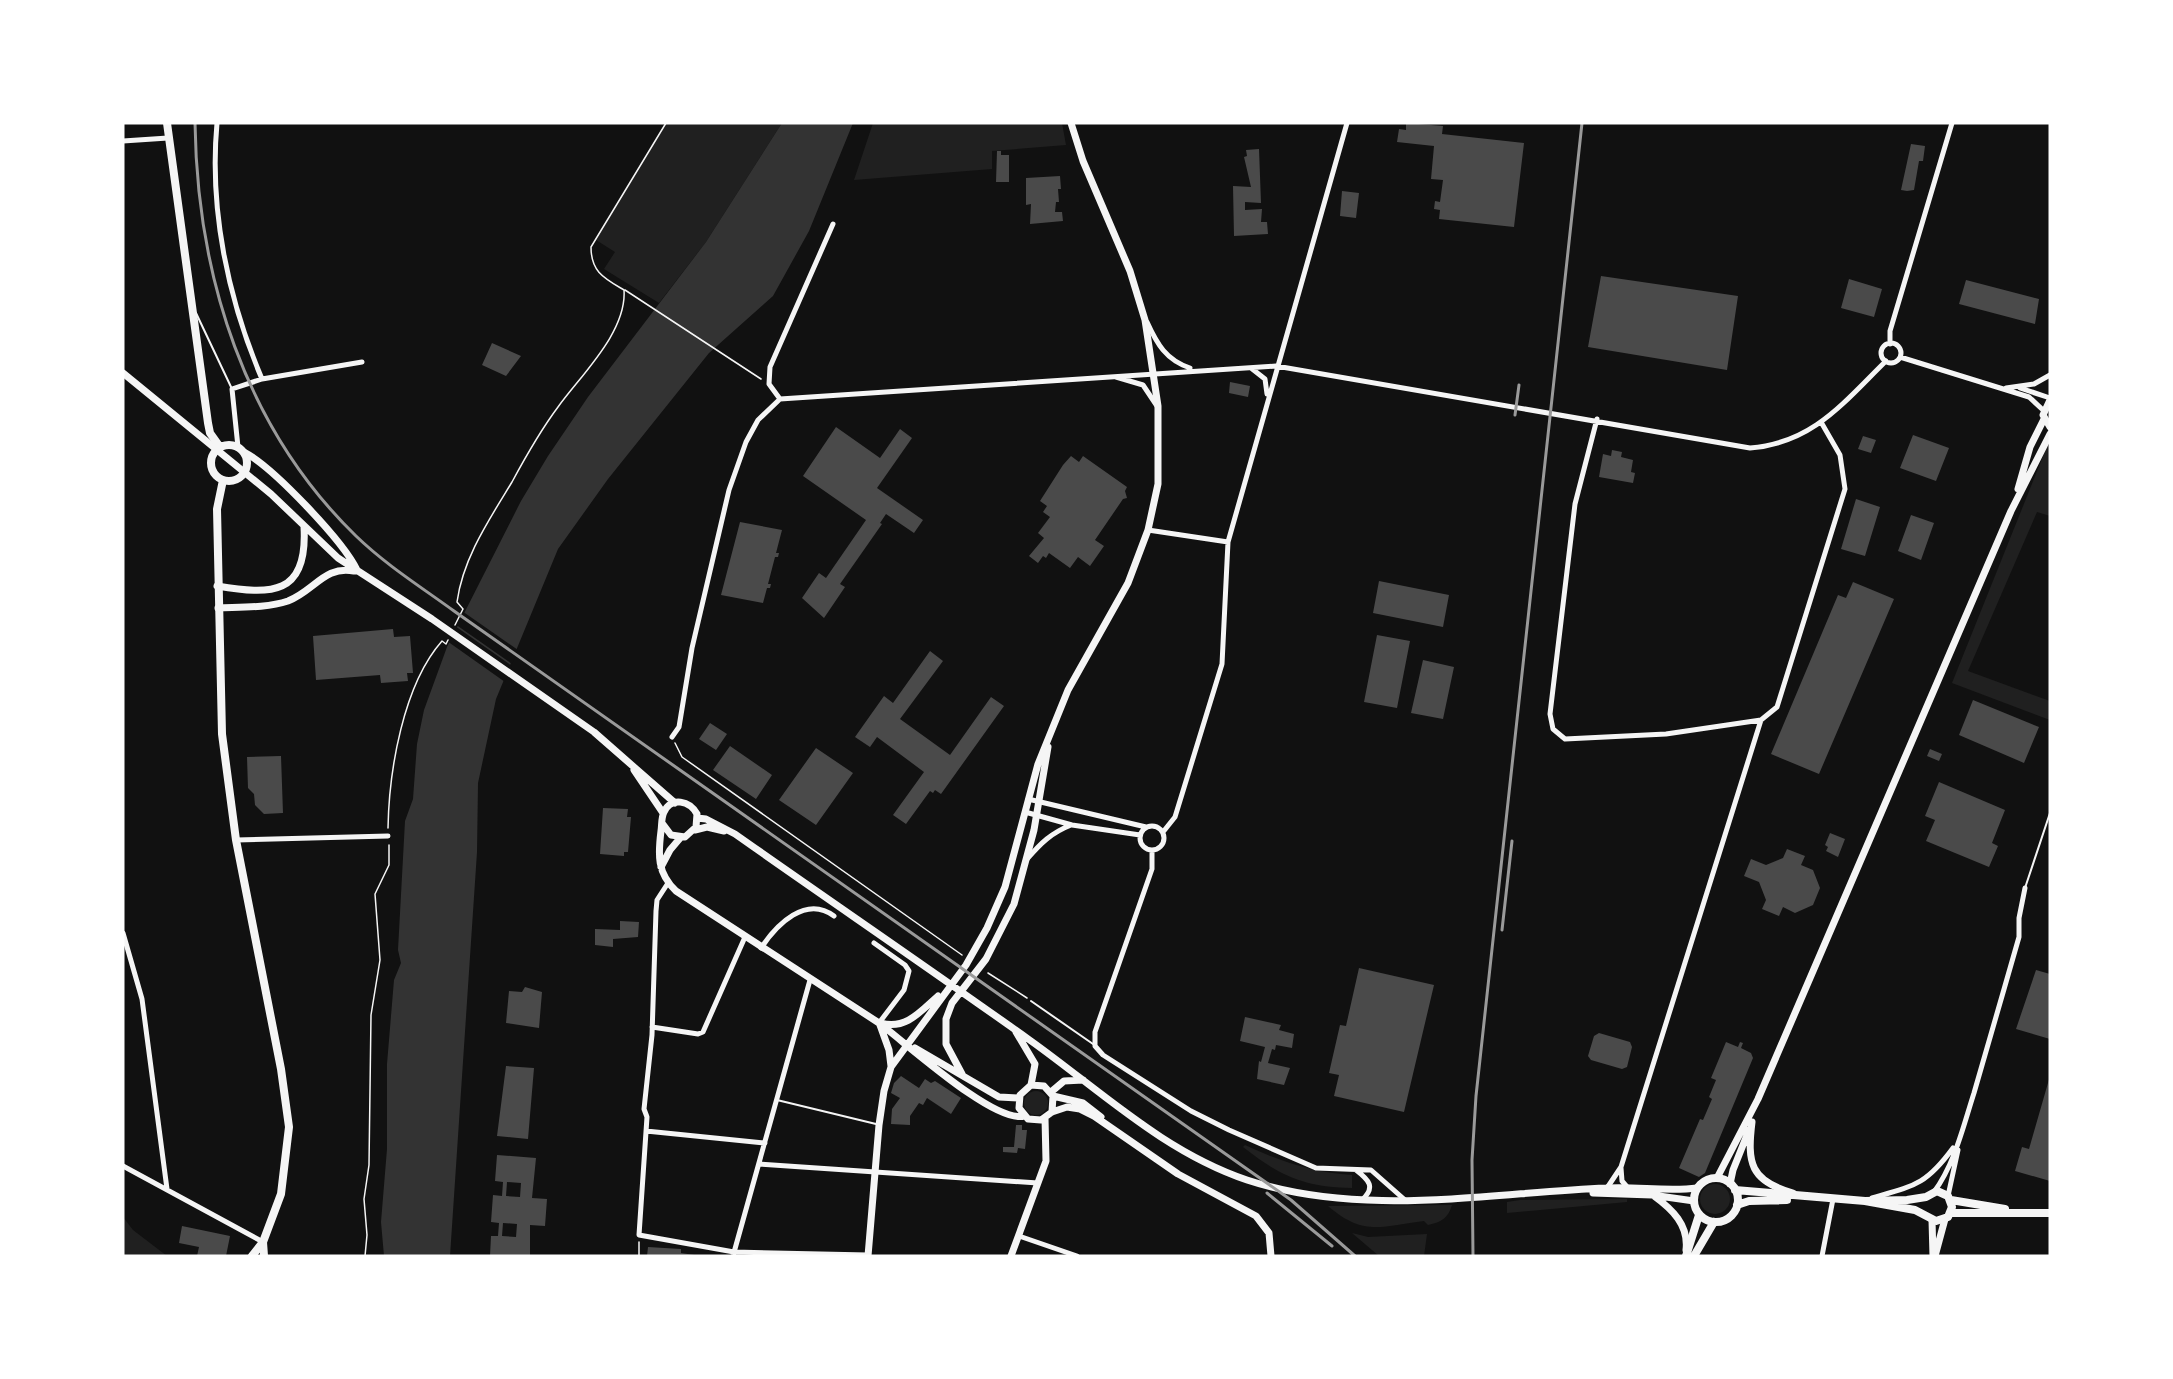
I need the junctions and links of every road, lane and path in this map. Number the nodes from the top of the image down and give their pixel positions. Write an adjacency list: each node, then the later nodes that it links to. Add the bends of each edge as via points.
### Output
1 (167, 123): 7 (main road)
2 (217, 123): 24 (street, via 214,163 220,236 237,310)
3 (666, 123): 10 (path, via 591,247 597,273)
4 (1071, 123): 12 (street, via 1130,271)
5 (1347, 123): 17 (street)
6 (1952, 123): 13 (street, via 1890,332)
7 (168, 138): 8 (street); 11 (main road)
8 (123, 141)
9 (833, 224): 25 (street, via 770,367)
10 (624, 290): 25 (path); 49 (path, via 622,313 600,352 532,445 465,566 457,602 463,609)
11 (193, 307): 28 (lane); 39 (main road, via 208,423)
12 (1145, 320): 19 (street, via 1164,354); 21 (street)
13 (1890, 344): 14 (street, via 1899,347); 15 (street, via 1882,352)
14 (1900, 357): 15 (street, via 1894,362); 26 (street)
15 (1886, 361): 36 (street)
16 (362, 362): 24 (street)
17 (1276, 366): 18 (street); 32 (street); 34 (street)
18 (1249, 367): 19 (street); 32 (street, via 1264,379)
19 (1194, 370): 21 (street)
20 (123, 373): 43 (street, via 271,494)
21 (1154, 373): 23 (street); 31 (street)
22 (2050, 375): 27 (street)
23 (1111, 376): 29 (street); 31 (street, via 1143,385)
24 (262, 379): 28 (street)
25 (769, 384): 29 (street)
26 (2004, 388): 27 (street); 33 (street, via 2029,397)
27 (2019, 388): 30 (street)
28 (232, 389): 40 (street)
29 (780, 399): 51 (street, via 758,420 729,490 692,648 679,727)
30 (2050, 399): 33 (street)
31 (1158, 406): 44 (street, via 1160,470)
32 (1266, 406): 45 (street)
33 (2043, 410): 35 (street)
34 (1597, 419): 36 (street, via 1750,448 1776,446); 50 (street, via 1575,504 1550,714 1553,729 1565,739 1590,738 1666,734)
35 (2044, 419): 37 (street); 42 (street)
36 (1821, 422): 50 (street, via 1840,456 1845,489 1777,707)
37 (2050, 427)
38 (2050, 434): 42 (street)
39 (220, 447): 40 (main road, via 229,445); 41 (main road, via 212,456 212,468)
40 (241, 450): 41 (main road, via 248,463 244,474 235,481); 46 (street, via 278,477 345,550)
41 (223, 480): 47 (main road, via 217,508)
42 (2011, 511): 98 (street)
43 (304, 527): 46 (street); 47 (street, via 300,563 294,576 284,584 263,592)
44 (1148, 530): 45 (street); 52 (street, via 1128,583 1068,690)
45 (1228, 542): 66 (street, via 1222,664 1175,818)
46 (358, 572): 48 (street, via 330,572 300,595 282,602); 49 (street)
47 (217, 586): 48 (main road)
48 (218, 608): 71 (main road, via 222,734)
49 (451, 631): 53 (street); 69 (path, via 446,644 442,641 428,657 400,731 393,761)
50 (1761, 720): 111 (street)
51 (672, 737): 82 (path, via 681,757)
52 (1050, 739): 54 (street, via 1038,764); 55 (street)
53 (623, 756): 56 (street); 58 (street)
54 (1029, 799): 55 (street); 57 (street)
55 (1040, 801): 60 (street); 64 (street)
56 (675, 803): 58 (street); 61 (street, via 690,805)
57 (1025, 812): 60 (street); 85 (street, via 1005,887 979,944)
58 (663, 813): 62 (street)
59 (2050, 813): 76 (lane)
60 (1037, 816): 63 (street); 73 (street)
61 (697, 818): 65 (street); 67 (street)
62 (662, 823): 70 (street, via 671,835); 74 (street)
63 (1072, 825): 68 (street); 73 (street, via 1042,840)
64 (1146, 827): 66 (street, via 1158,826); 68 (street)
65 (694, 830): 67 (street, via 707,827); 70 (street)
66 (1163, 832): 72 (street, via 1162,844)
67 (735, 834): 89 (street)
68 (1140, 835): 72 (street, via 1142,845)
69 (388, 836): 71 (street); 146 (path, via 389,865 375,894 380,960 371,1015)
70 (681, 837): 74 (street)
71 (236, 840): 142 (main road, via 289,1127 281,1194)
72 (1152, 850): 91 (street, via 1152,869 1095,1032)
73 (1027, 859): 93 (street, via 1001,932 946,1019 946,1044)
74 (660, 869): 75 (street)
75 (668, 883): 79 (street); 88 (street, via 657,900)
76 (2025, 888): 107 (street, via 2019,937)
77 (834, 916): 81 (street, via 824,909 804,910 780,924)
78 (123, 933): 120 (street, via 142,999)
79 (746, 937): 81 (street); 88 (street, via 703,1032)
80 (874, 943): 87 (street, via 909,971 904,990)
81 (761, 948): 84 (street)
82 (957, 951)
83 (991, 975): 86 (path)
84 (810, 980): 87 (street); 99 (street)
85 (953, 983): 87 (street, via 907,1022); 90 (street)
86 (1031, 1001): 91 (lane)
87 (879, 1023): 90 (street); 92 (street)
88 (652, 1027): 106 (street, via 644,1109)
89 (1013, 1028): 94 (street); 95 (street, via 1035,1064)
90 (907, 1044): 92 (street); 93 (street); 101 (street, via 928,1065 988,1104 1008,1115)
91 (1095, 1046): 113 (street, via 1191,1111 1229,1130 1316,1168)
92 (891, 1067): 104 (street)
93 (962, 1074): 97 (street, via 999,1097)
94 (1085, 1080): 96 (street, via 1064,1081); 127 (street, via 1151,1132 1207,1163 1268,1186)
95 (1031, 1085): 96 (street, via 1040,1085); 97 (street)
96 (1052, 1094): 100 (street); 105 (street, via 1088,1106)
97 (1018, 1098): 101 (street)
98 (1758, 1099): 103 (street); 114 (street)
99 (777, 1100): 104 (lane); 108 (street)
100 (1052, 1112): 102 (street); 105 (street, via 1067,1107 1080,1109)
101 (1024, 1116): 102 (street, via 1032,1120)
102 (1045, 1118): 115 (street, via 1047,1155)
103 (1752, 1122): 116 (street, via 1736,1161); 125 (street, via 1750,1160 1756,1174 1771,1186)
104 (879, 1125): 112 (street)
105 (1113, 1129): 151 (street, via 1178,1174 1256,1215 1269,1233)
106 (646, 1131): 108 (street); 140 (street)
107 (1959, 1139): 122 (street); 126 (street); 131 (street, via 1939,1167 1919,1184)
108 (765, 1143): 109 (street)
109 (760, 1164): 112 (street); 143 (street)
110 (123, 1166): 120 (street)
111 (1621, 1167): 117 (street); 118 (street, via 1622,1181)
112 (874, 1170): 115 (street); 148 (street)
113 (1356, 1170): 127 (street, via 1371,1185); 128 (street, via 1371,1170)
114 (1717, 1178): 116 (main road); 119 (main road)
115 (1038, 1183): 141 (street)
116 (1732, 1187): 125 (main road); 132 (main road)
117 (1607, 1188): 118 (street); 121 (street)
118 (1628, 1188): 119 (street)
119 (1697, 1188): 130 (main road)
120 (167, 1189): 142 (street)
121 (1560, 1192): 123 (street); 128 (street)
122 (1933, 1192): 124 (main road); 126 (main road)
123 (1652, 1195): 130 (street); 152 (street, via 1682,1223)
124 (1926, 1197): 131 (main road); 135 (main road)
125 (1813, 1198): 129 (main road); 132 (main road)
126 (1950, 1198): 133 (main road); 137 (main road)
127 (1362, 1200): 128 (street)
128 (1405, 1200)
129 (1833, 1200): 131 (main road); 154 (street)
130 (1694, 1201): 136 (main road)
131 (1865, 1201): 135 (main road)
132 (1737, 1205): 139 (main road, via 1726,1219)
133 (2027, 1212): 134 (main road); 137 (main road)
134 (2050, 1213)
135 (1925, 1214): 138 (main road)
136 (1699, 1215): 139 (main road); 152 (main road)
137 (1948, 1216): 138 (main road); 155 (street)
138 (1932, 1220): 155 (street)
139 (1714, 1222): 153 (main road)
140 (639, 1235): 143 (street); 147 (path)
141 (1019, 1236): 149 (street); 150 (street)
142 (263, 1242): 144 (main road); 145 (main road)
143 (734, 1254): 148 (street)
144 (252, 1256)
145 (264, 1256)
146 (365, 1256)
147 (639, 1256)
148 (868, 1256)
149 (1011, 1256)
150 (1077, 1256)
151 (1271, 1256)
152 (1686, 1256)
153 (1695, 1256)
154 (1822, 1256)
155 (1934, 1256)

